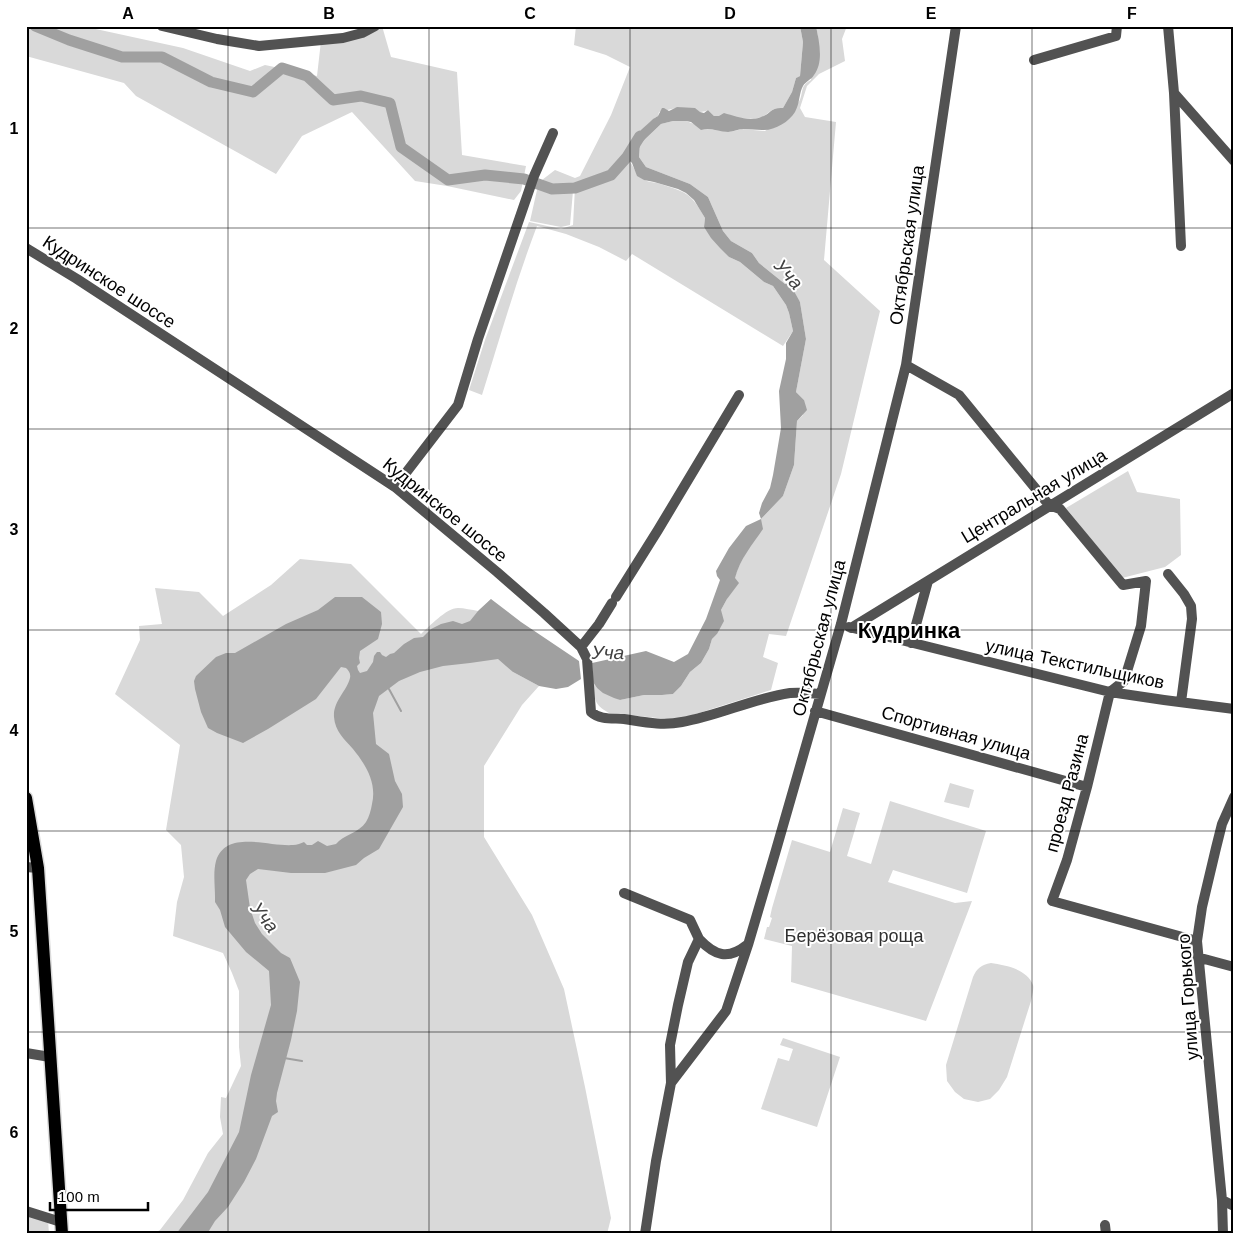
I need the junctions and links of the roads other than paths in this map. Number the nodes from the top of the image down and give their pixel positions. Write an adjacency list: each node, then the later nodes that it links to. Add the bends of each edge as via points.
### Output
1 (162, 26): 2 (street, via 259,46 342,38)
2 (375, 26)
3 (956, 26): 12 (street, Октябрьская улица)
4 (1118, 26): 6 (street, via 1116,36)
5 (1168, 26): 7 (street)
6 (1034, 60)
7 (1174, 93): 9 (street); 10 (street)
8 (553, 133): 15 (street, via 532,180 458,406)
9 (1234, 161)
10 (1181, 246)
11 (26, 248): 15 (street, Кудринское шоссе)
12 (906, 366): 16 (street, via 959,395); 19 (street, Октябрьская улица)
13 (1234, 393): 16 (street, Центральная улица)
14 (739, 395): 22 (street, via 658,530)
15 (395, 487): 22 (street, Кудринское шоссе)
16 (1050, 506): 18 (street, Центральная улица); 23 (street, via 1060,509 1123,585 1146,581 1141,626 1124,681)
17 (1168, 574): 25 (street, via 1191,606)
18 (928, 580): 20 (street, Центральная улица); 21 (street)
19 (841, 624): 20 (street, улица Текстильщиков); 24 (street, Октябрьская улица)
20 (851, 628): 21 (street, улица Текстильщиков)
21 (911, 642): 23 (street, улица Текстильщиков)
22 (581, 647): 24 (street, Кудринское шоссе, via 587,659 592,712 595,715 648,724 680,723 772,697 800,692)
23 (1110, 692): 25 (street, улица Текстильщиков); 28 (street, проезд Разина)
24 (820, 694): 27 (street, Октябрьская улица)
25 (1181, 702): 26 (street, улица Текстильщиков)
26 (1234, 709)
27 (815, 711): 28 (street, Спортивная улица); 37 (street, Октябрьская улица)
28 (1087, 787): 36 (street, проезд Разина, via 1052,901)
29 (1234, 797): 31 (street, улица Горького)
30 (26, 798): 33 (main road)
31 (1222, 824): 32 (street); 36 (street, улица Горького)
32 (1234, 826)
33 (32, 868): 41 (main road)
34 (624, 893): 35 (street, via 690,920)
35 (699, 939): 37 (street, via 718,954 739,952); 42 (street, via 688,962 670,1045)
36 (1196, 941): 38 (street, улица Горького)
37 (748, 945): 42 (street, Октябрьская улица, via 726,1011)
38 (1198, 957): 39 (street); 43 (street, улица Горького)
39 (1234, 967)
40 (26, 1052): 41 (street)
41 (50, 1057): 46 (main road)
42 (671, 1083): 47 (street, Октябрьская улица)
43 (1222, 1200): 44 (street); 48 (street, улица Горького)
44 (1234, 1206)
45 (26, 1212): 46 (street)
46 (61, 1228)
47 (645, 1234)
48 (1223, 1234)

